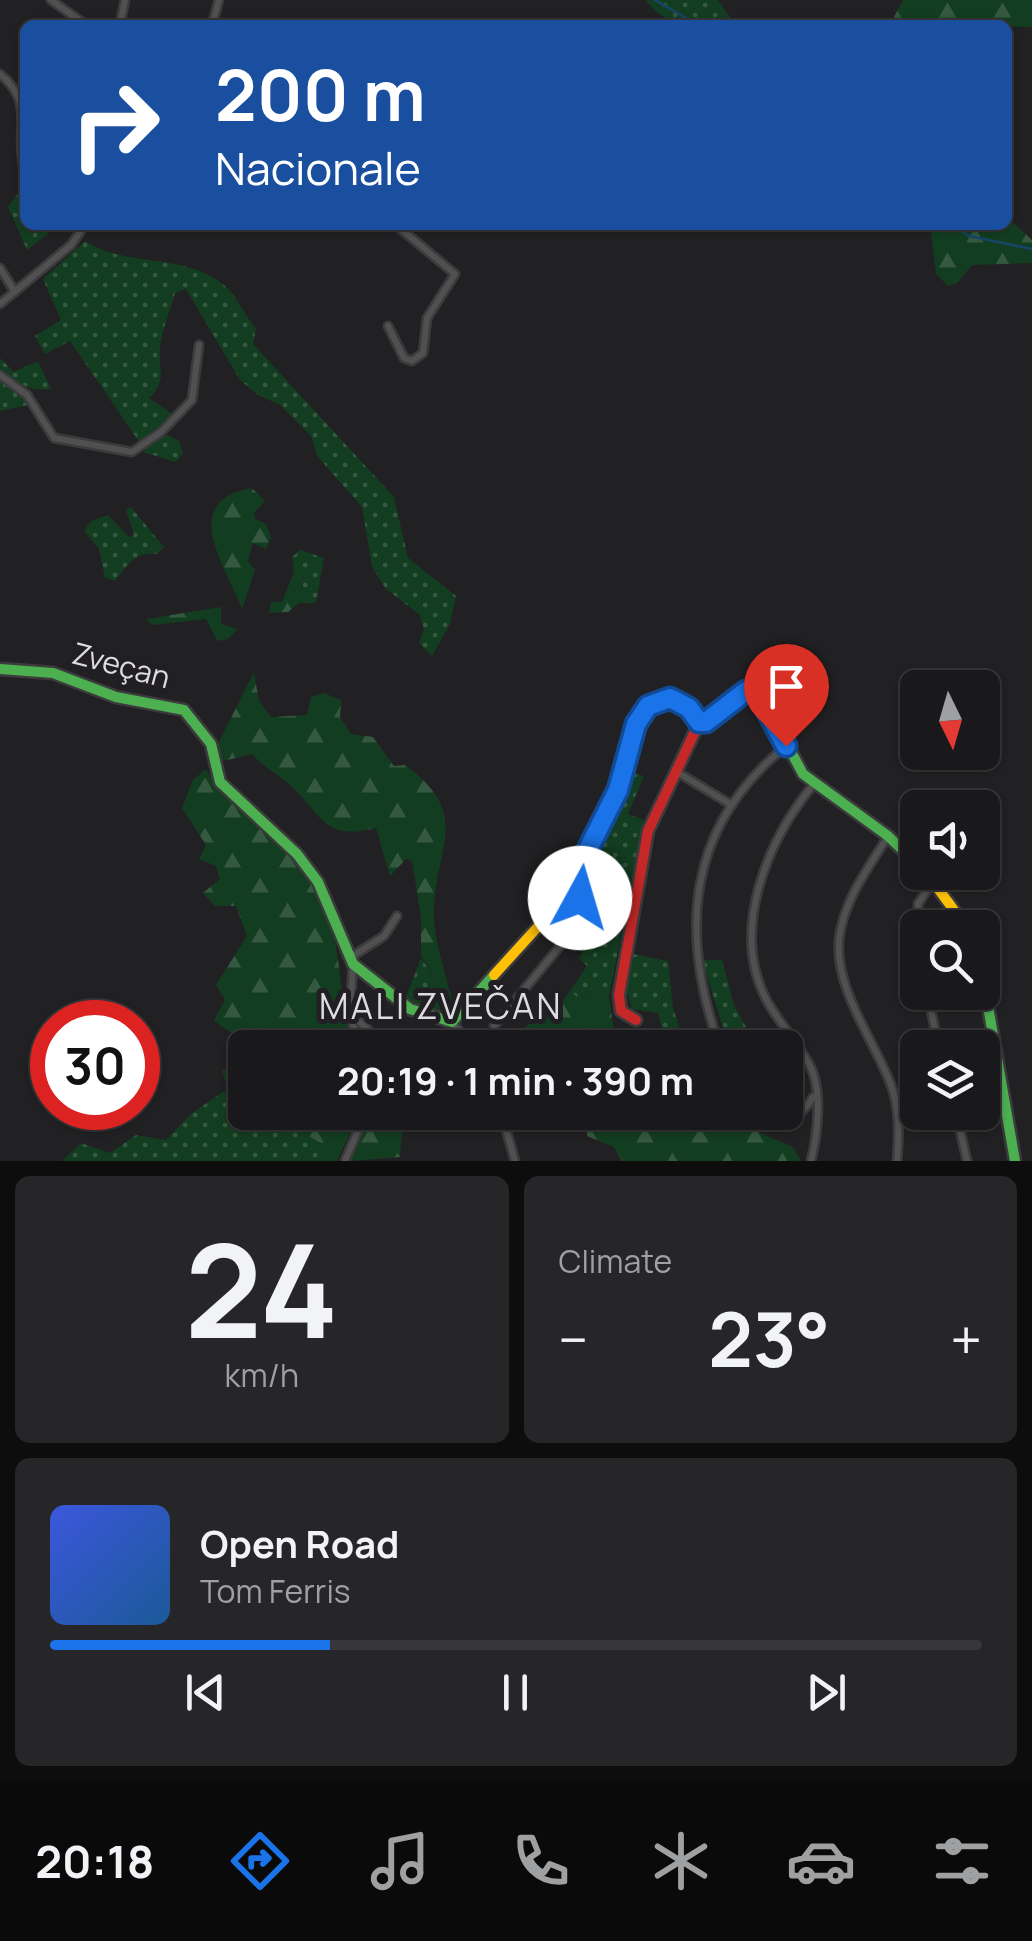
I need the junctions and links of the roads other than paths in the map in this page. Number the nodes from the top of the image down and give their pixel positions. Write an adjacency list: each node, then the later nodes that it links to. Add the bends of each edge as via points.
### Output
1 (50, 0): 2 (street)
2 (79, 20)
3 (0, 74): 4 (street)
4 (20, 99)
5 (81, 230): 8 (street)
6 (402, 230): 10 (street, via 454,274 427,318 423,354 404,358)
7 (0, 268): 8 (street)
8 (15, 292): 9 (street)
9 (0, 304)
10 (388, 326)
11 (199, 345): 12 (street, via 192,400 132,452 54,438 28,395)
12 (0, 375)
13 (0, 669): 23 (street, Zveçan, via 53,673 116,696 184,710 211,744 220,782 318,882)
14 (699, 722): 15 (street, via 714,720 756,690); 16 (street); 21 (street, via 670,698 648,706 636,724 618,790)
15 (786, 746): 17 (street); 18 (street)
16 (677, 772): 18 (street); 26 (street, via 648,832 621,965 622,1011)
17 (813, 785): 19 (street); 33 (street, via 790,813 762,874 753,918 760,985 810,1066)
18 (730, 804): 32 (street, via 702,869 695,908 698,978)
19 (888, 836): 20 (street); 41 (street, via 854,890 839,943 843,977 892,1088)
20 (900, 847)
21 (570, 885): 27 (street); 28 (street, via 583,908 579,924)
22 (396, 916): 23 (street, via 384,936)
23 (352, 961): 25 (street); 27 (street, via 410,1009)
24 (992, 1010): 43 (street)
25 (350, 1013): 29 (street); 30 (street)
26 (636, 1020)
27 (452, 1022): 31 (street)
28 (494, 1026)
29 (354, 1030)
30 (368, 1030)
31 (459, 1030)
32 (714, 1030)
33 (814, 1097): 34 (street); 40 (street, via 820,1121)
34 (803, 1109)
35 (358, 1130): 38 (street)
36 (506, 1130): 39 (street)
37 (960, 1130): 42 (street)
38 (345, 1161)
39 (515, 1161)
40 (811, 1161)
41 (897, 1161)
42 (967, 1161)
43 (1015, 1161)

